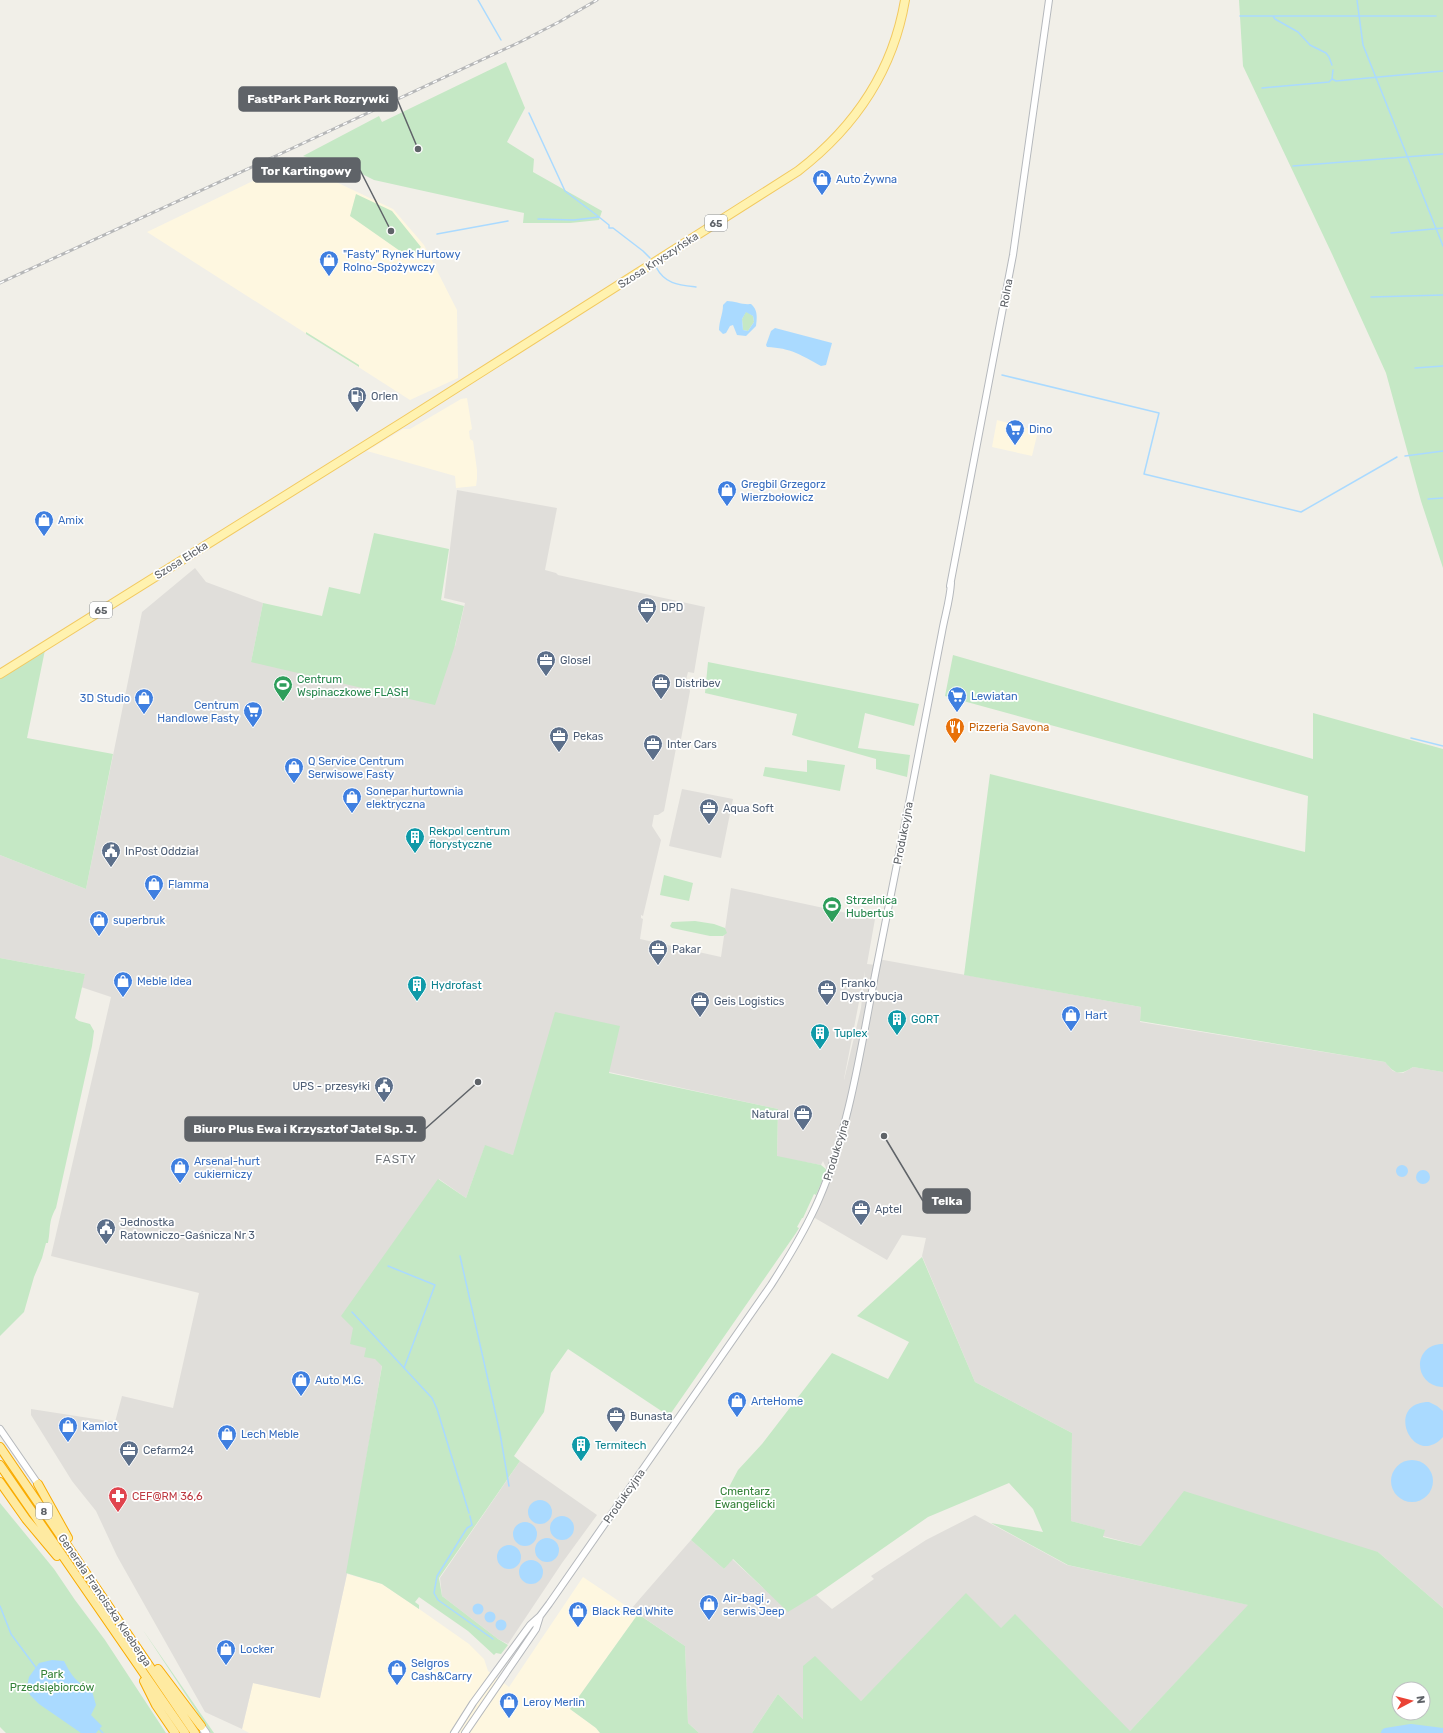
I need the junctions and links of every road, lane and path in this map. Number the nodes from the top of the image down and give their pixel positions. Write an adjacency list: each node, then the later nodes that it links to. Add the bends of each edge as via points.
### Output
1 (905, 0): 3 (main road, Szosa Knyszyńska / 65, via 894,46 879,78 848,125 815,158)
2 (1049, 0): 4 (street, Rolna, via 1013,255 951,583 946,596)
3 (363, 447): 5 (main road, Szosa Ełcka / 65)
4 (947, 607): 13 (street, Produkcyjna, via 846,1117 834,1162 820,1198 800,1239 770,1285)
5 (0, 674)
6 (0, 1429): 10 (street)
7 (0, 1447): 11 (highway, Generała Franciszka Kleeberga / 8)
8 (0, 1465): 12 (highway, Generała Franciszka Kleeberga / 8)
9 (0, 1482): 12 (highway, via 68,1572)
10 (38, 1484): 11 (highway)
11 (88, 1574): 14 (highway, Generała Franciszka Kleeberga / 8)
12 (82, 1583): 15 (highway, Generała Franciszka Kleeberga / 8)
13 (540, 1616): 16 (street, Produkcyjna, via 530,1625); 17 (street, Produkcyjna, via 536,1629)
14 (128, 1632): 18 (highway); 21 (highway, Generała Franciszka Kleeberga / 8)
15 (131, 1655): 19 (highway, via 156,1705); 20 (highway, Generała Franciszka Kleeberga / 8)
16 (500, 1666): 17 (street); 22 (street, Produkcyjna)
17 (507, 1672): 23 (street, Produkcyjna)
18 (204, 1729)
19 (175, 1733)
20 (185, 1733)
21 (195, 1733)
22 (454, 1733)
23 (465, 1733)

